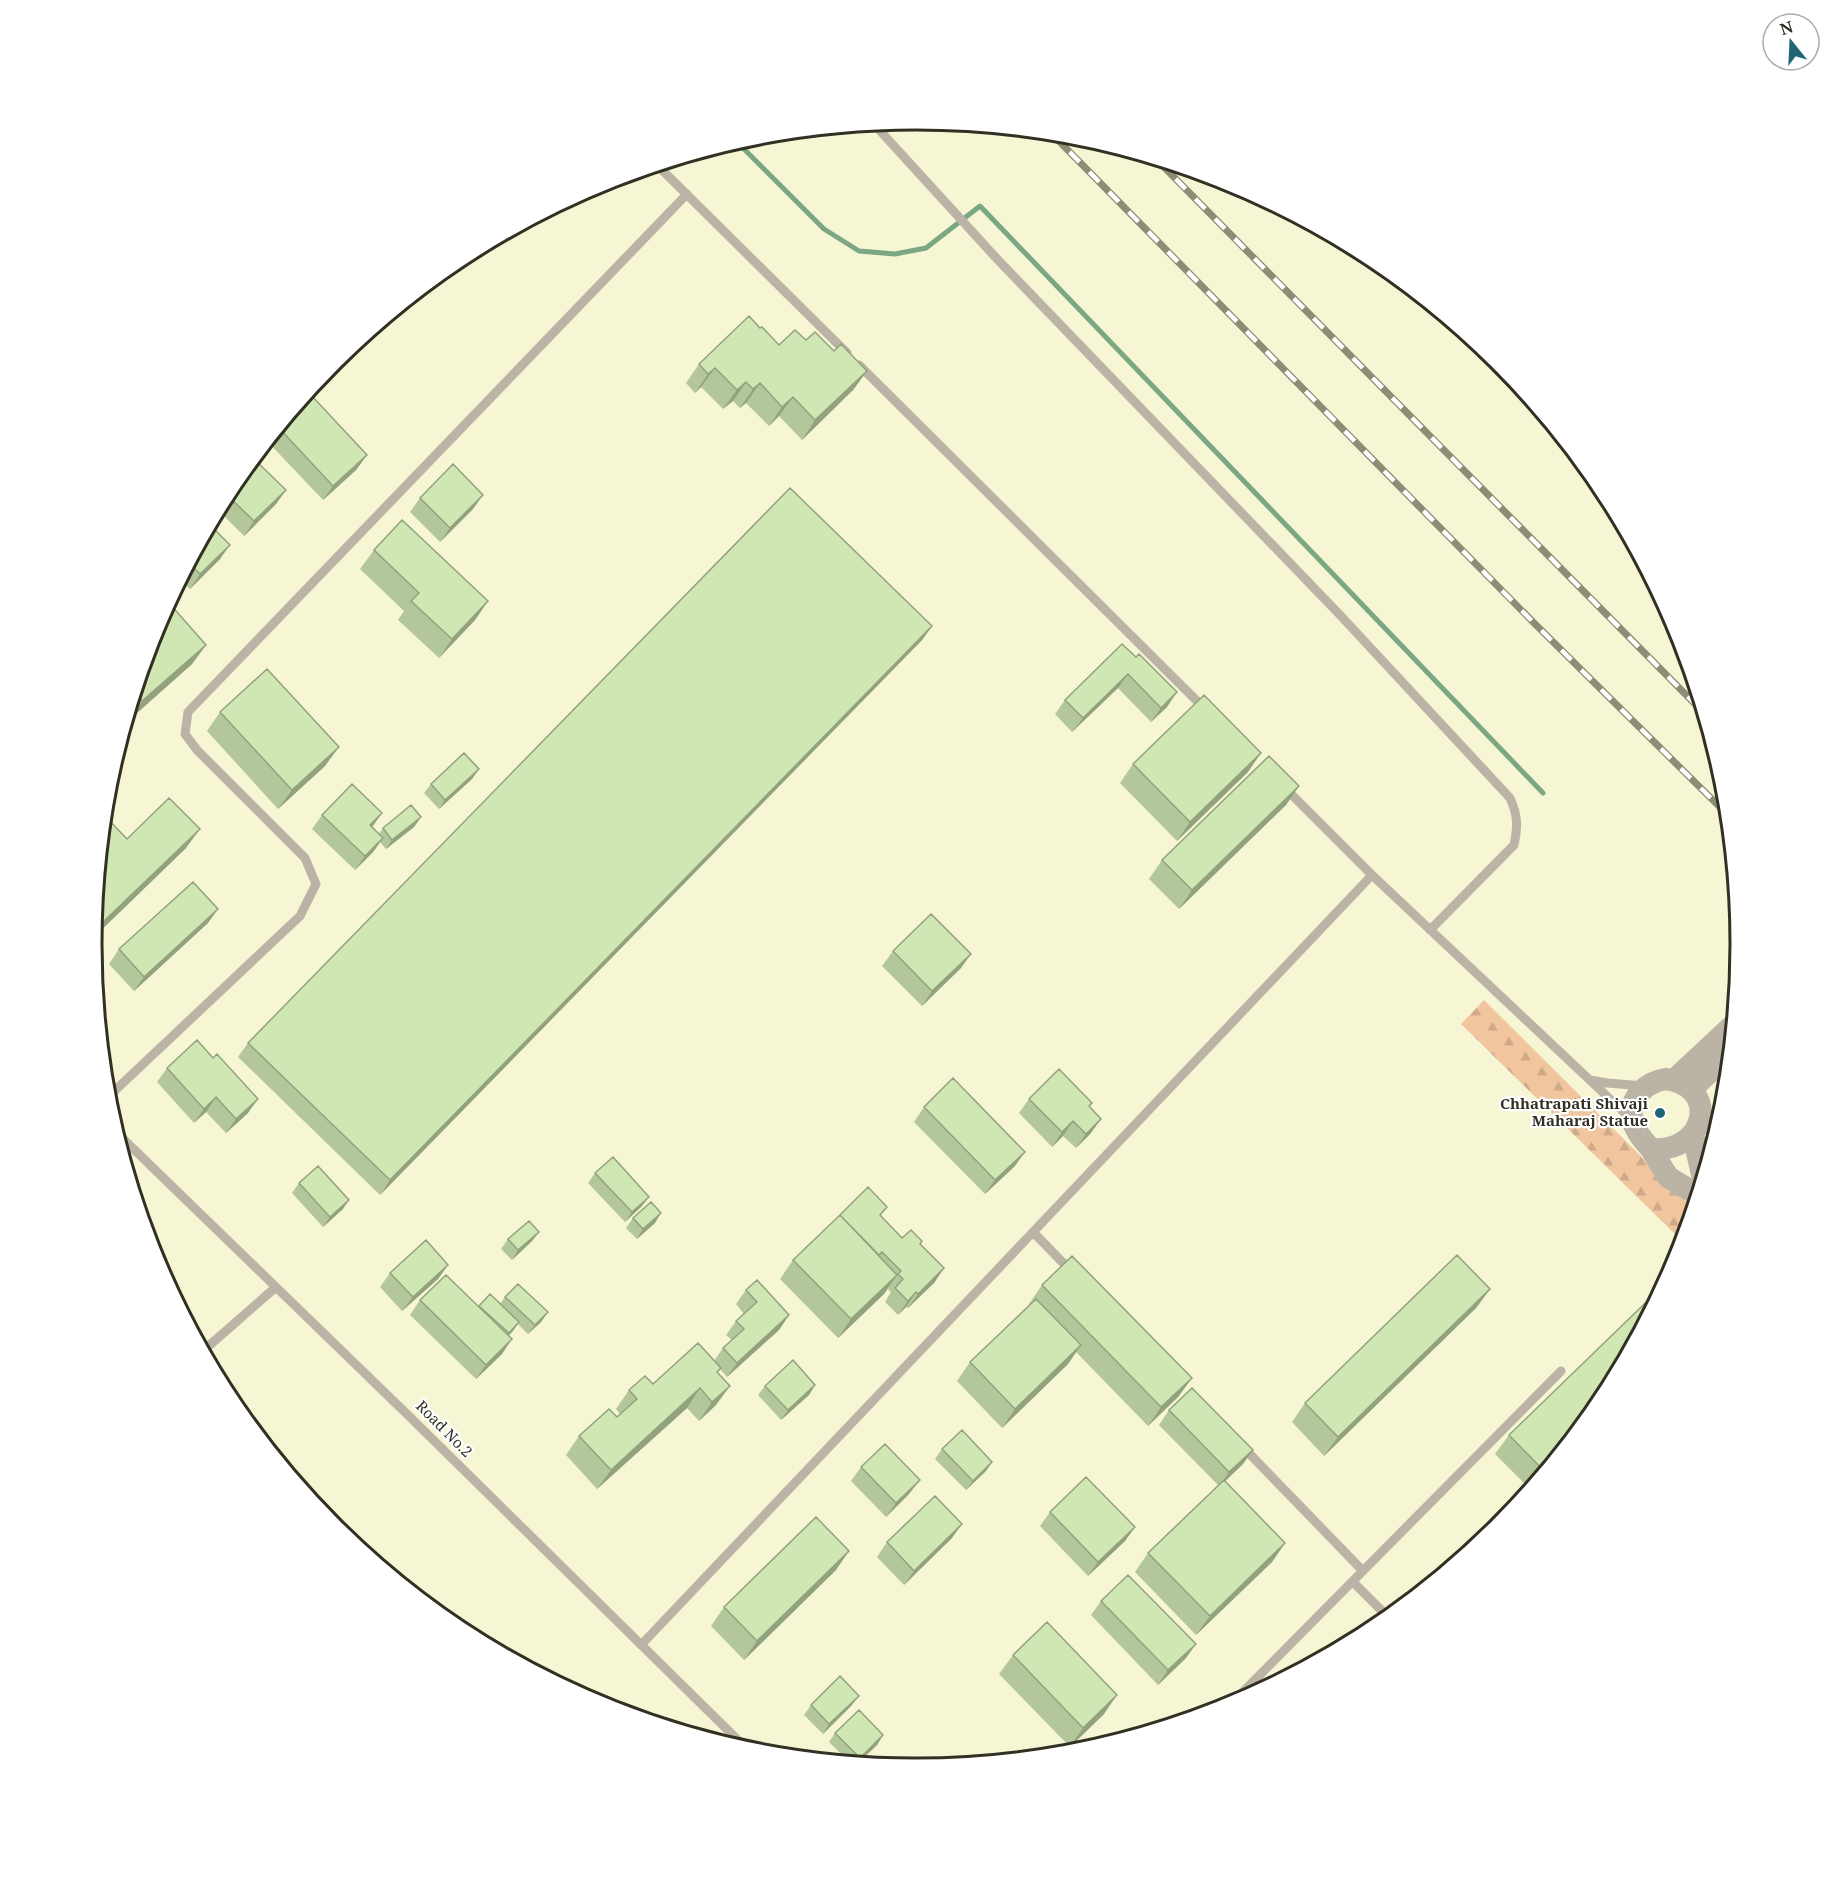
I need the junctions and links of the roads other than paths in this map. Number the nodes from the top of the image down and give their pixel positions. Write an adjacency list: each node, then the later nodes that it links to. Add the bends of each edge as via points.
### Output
1 (880, 131): 7 (lane, via 1510,798 1517,812 1514,845)
2 (663, 171): 3 (lane)
3 (687, 194): 4 (lane); 13 (lane, via 188,712 185,734 205,759 305,858 316,884 300,916)
4 (1211, 715)
5 (1279, 782): 6 (lane)
6 (1372, 875): 7 (lane); 20 (lane)
7 (1430, 930): 10 (lane)
8 (1725, 1034): 11 (street)
9 (1723, 1057): 11 (street)
10 (1590, 1080): 12 (lane); 14 (lane)
11 (1683, 1085): 12 (street, via 1665,1079); 15 (street, via 1697,1098 1700,1107 1701,1117)
12 (1646, 1086): 14 (street, via 1634,1101)
13 (116, 1090)
14 (1632, 1120): 17 (street)
15 (1693, 1135): 17 (street, via 1677,1146); 18 (street)
16 (127, 1143): 22 (lane, Road No.2)
17 (1651, 1149): 19 (street, via 1668,1177)
18 (1700, 1165)
19 (1692, 1192)
20 (1033, 1232): 21 (lane); 29 (lane)
21 (1074, 1274)
22 (276, 1287): 23 (lane); 29 (lane, Road No.2)
23 (208, 1346)
24 (1561, 1371): 26 (lane)
25 (1231, 1436): 26 (lane)
26 (1363, 1571): 27 (lane)
27 (1353, 1582): 28 (lane); 30 (lane)
28 (1382, 1611)
29 (641, 1645): 31 (lane, Road No.2)
30 (1247, 1688)
31 (736, 1738)

